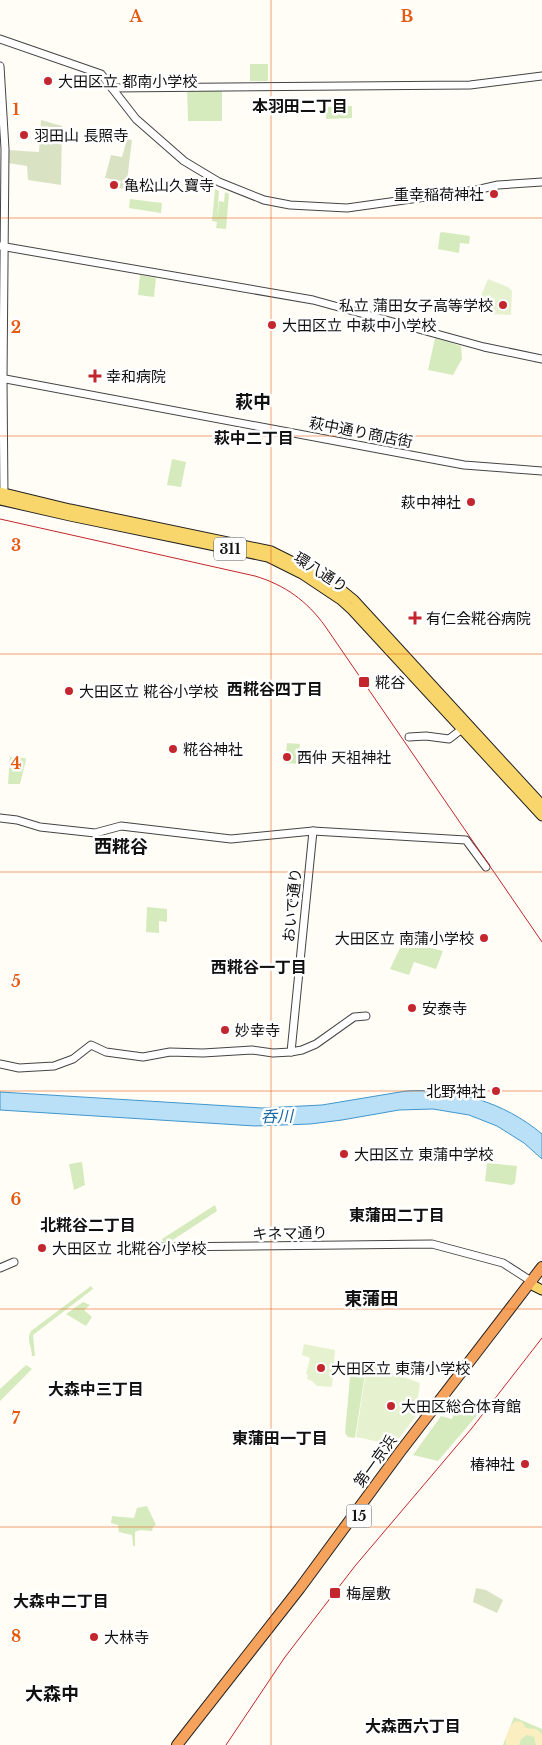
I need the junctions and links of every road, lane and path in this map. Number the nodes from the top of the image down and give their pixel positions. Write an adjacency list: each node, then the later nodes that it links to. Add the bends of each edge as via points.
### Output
1 (0, 39): 4 (street, via 97,72)
2 (0, 66): 6 (street, via 5,149)
3 (542, 76): 4 (street, via 470,85)
4 (112, 88): 5 (street, via 136,119 184,161 235,190 272,202 348,208 498,184)
5 (542, 182)
6 (2, 246): 7 (street, via 313,300 484,347); 8 (street)
7 (542, 359)
8 (1, 378): 9 (street, 萩中通り商店街, via 464,464); 10 (street)
9 (542, 471)
10 (2, 497): 11 (main road, 環八通り / 311, via 284,564 347,605); 13 (main road, 環八通り / 311, via 271,551 307,568 354,600)
11 (462, 729): 12 (street, via 449,739); 14 (main road, 環八通り / 311)
12 (409, 737)
13 (542, 805)
14 (542, 816)
15 (0, 818): 16 (street, via 40,827 95,833 121,826 231,839)
16 (313, 831): 17 (street, via 466,840); 19 (street, おいで通り)
17 (486, 867)
18 (366, 1016): 19 (street, via 354,1017 316,1044)
19 (291, 1052): 20 (street, via 170,1052 136,1056 106,1052 91,1045 73,1059 54,1066 19,1068)
20 (0, 1064)
21 (161, 1247): 25 (street, キネマ通り, via 432,1244 503,1263)
22 (14, 1262): 24 (street)
23 (542, 1267): 25 (highway, 第一京浜 / 15)
24 (0, 1268)
25 (538, 1283): 26 (highway, 第一京浜 / 15, via 409,1440 300,1588); 27 (highway, 第一京浜 / 15)
26 (177, 1745)
27 (184, 1745)

